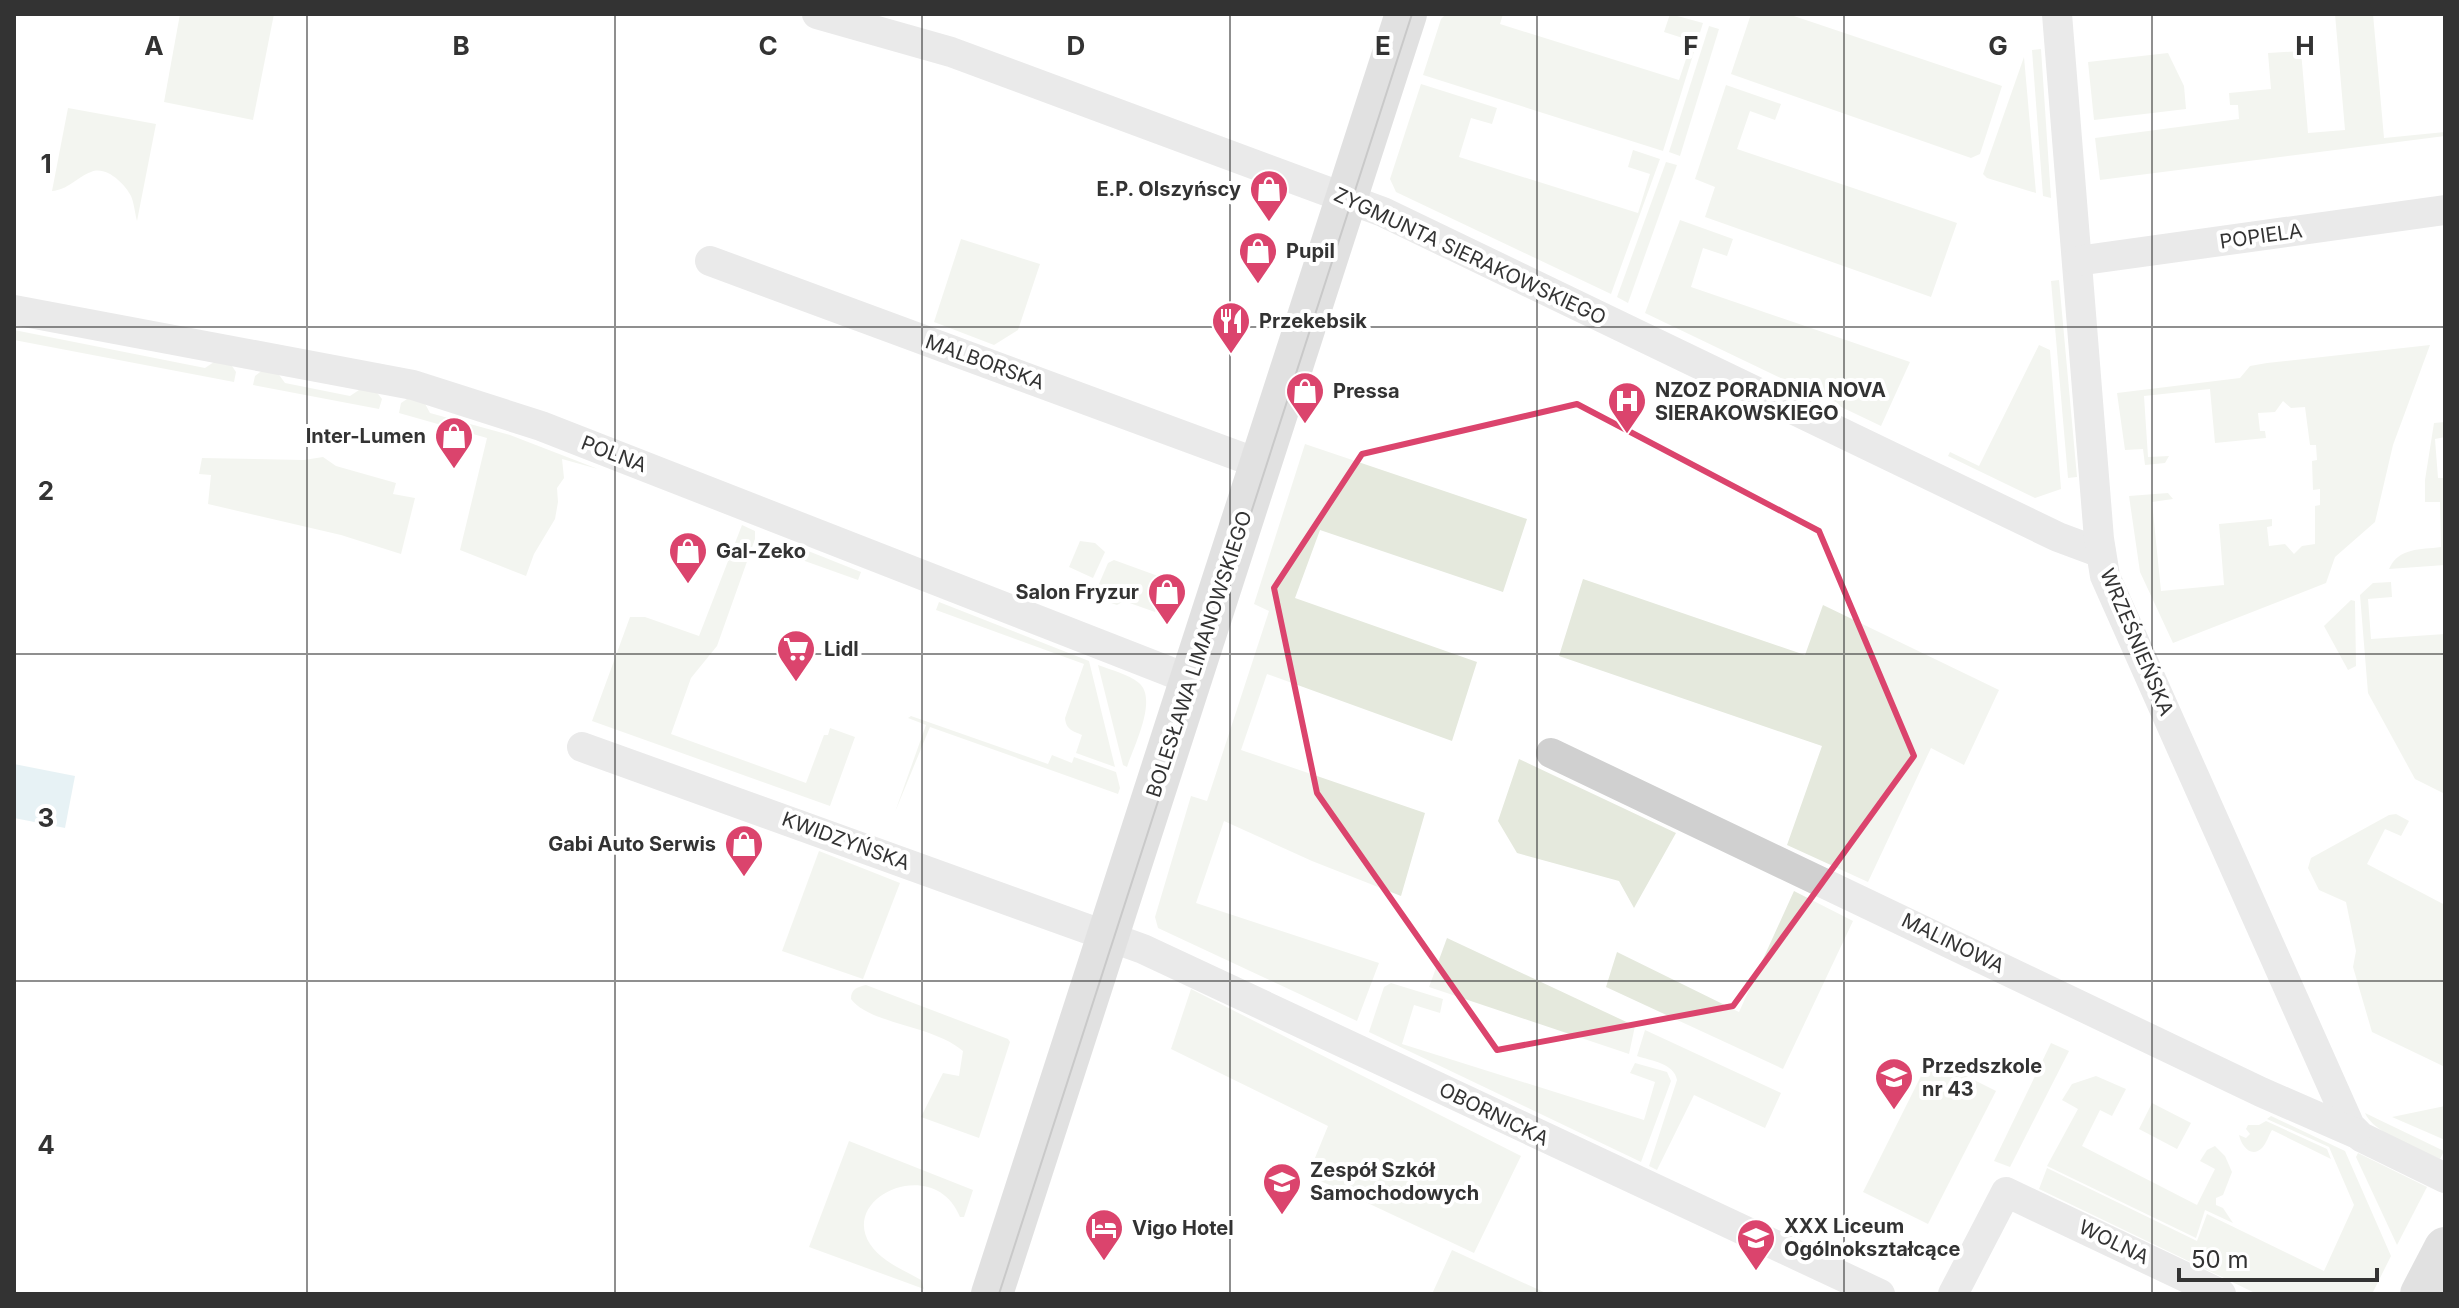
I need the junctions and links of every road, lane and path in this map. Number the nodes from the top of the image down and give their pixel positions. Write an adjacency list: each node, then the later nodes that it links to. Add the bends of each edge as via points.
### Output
1 (817, 14): 4 (street, ZYGMUNTA SIERAKOWSKIEGO, via 951,52)
2 (1406, 14): 4 (street, BOLESŁAWA LIMANOWSKIEGO)
3 (2057, 14): 7 (street, WRZEŚNIEŃSKA)
4 (1346, 198): 9 (street, BOLESŁAWA LIMANOWSKIEGO); 10 (street, ZYGMUNTA SIERAKOWSKIEGO)
5 (2445, 210): 7 (street, POPIELA)
6 (710, 261): 9 (street, MALBORSKA)
7 (2077, 261): 10 (street, WRZEŚNIEŃSKA)
8 (14, 310): 11 (street, POLNA, via 438,392 541,426)
9 (1260, 464): 11 (street, BOLESŁAWA LIMANOWSKIEGO)
10 (2101, 553): 15 (street, WRZEŚNIEŃSKA, via 2105,576)
11 (1191, 680): 14 (street, BOLESŁAWA LIMANOWSKIEGO)
12 (582, 747): 14 (street, KWIDZYŃSKA)
13 (1551, 753): 15 (street, MALINOWA)
14 (1108, 937): 18 (street, BOLESŁAWA LIMANOWSKIEGO); 19 (street, OBORNICKA)
15 (2355, 1133): 16 (street)
16 (2445, 1178)
17 (2445, 1248): 22 (street)
18 (992, 1294)
19 (1880, 1294)
20 (1953, 1294): 21 (street, WOLNA, via 2006,1192)
21 (2221, 1294)
22 (2421, 1294)

